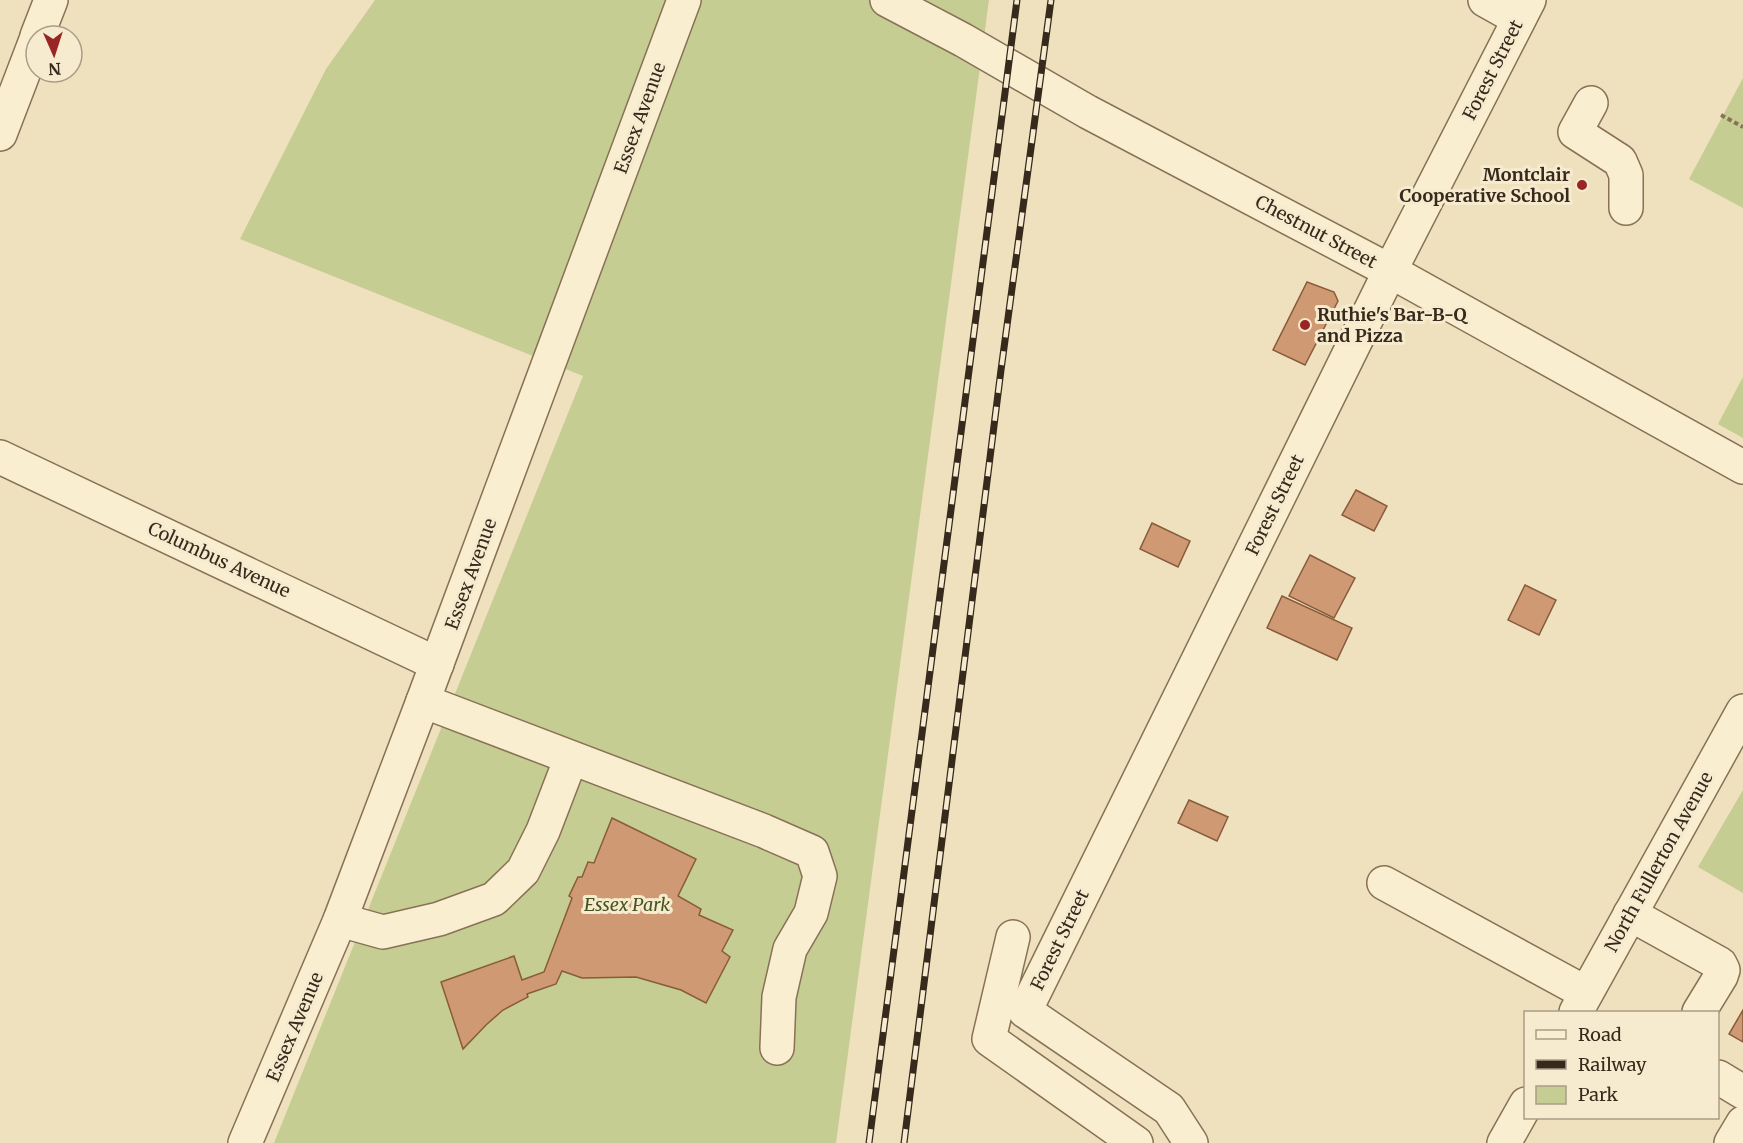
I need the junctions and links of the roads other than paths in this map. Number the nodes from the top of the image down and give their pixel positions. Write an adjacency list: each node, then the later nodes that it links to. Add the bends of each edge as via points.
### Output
1 (51, 0): 6 (street)
2 (684, 0): 14 (street, Essex Avenue)
3 (887, 0): 11 (street, Chestnut Street, via 1088,112)
4 (1485, 0): 5 (street)
5 (1524, 9): 11 (street, Forest Street)
6 (42, 24)
7 (24, 72): 9 (street)
8 (1592, 103): 10 (street, via 1575,132 1620,161 1626,176)
9 (0, 134)
10 (1626, 208)
11 (1390, 271): 13 (street, Chestnut Street); 31 (street, Forest Street, via 1025,1011 1169,1109)
12 (0, 457): 14 (street, Columbus Avenue)
13 (1743, 467)
14 (437, 664): 15 (street, Essex Avenue)
15 (423, 701): 17 (street); 20 (street, Essex Avenue)
16 (1743, 711): 19 (street, North Fullerton Avenue)
17 (571, 758): 20 (street, via 523,872 494,899 439,919 383,932); 24 (street, via 812,852 820,876 811,913 790,949 779,997)
18 (1384, 883): 22 (street)
19 (1630, 914): 22 (street, North Fullerton Avenue); 23 (street, via 1720,964 1721,976)
20 (340, 920): 29 (street, Essex Avenue)
21 (1013, 937): 30 (street, via 989,1039)
22 (1581, 1003)
23 (1701, 1011)
24 (777, 1048)
25 (1719, 1078): 26 (street)
26 (1743, 1092)
27 (1524, 1108): 32 (street)
28 (1743, 1123): 33 (street)
29 (245, 1143)
30 (1136, 1143)
31 (1191, 1143)
32 (1504, 1143)
33 (1731, 1143)

